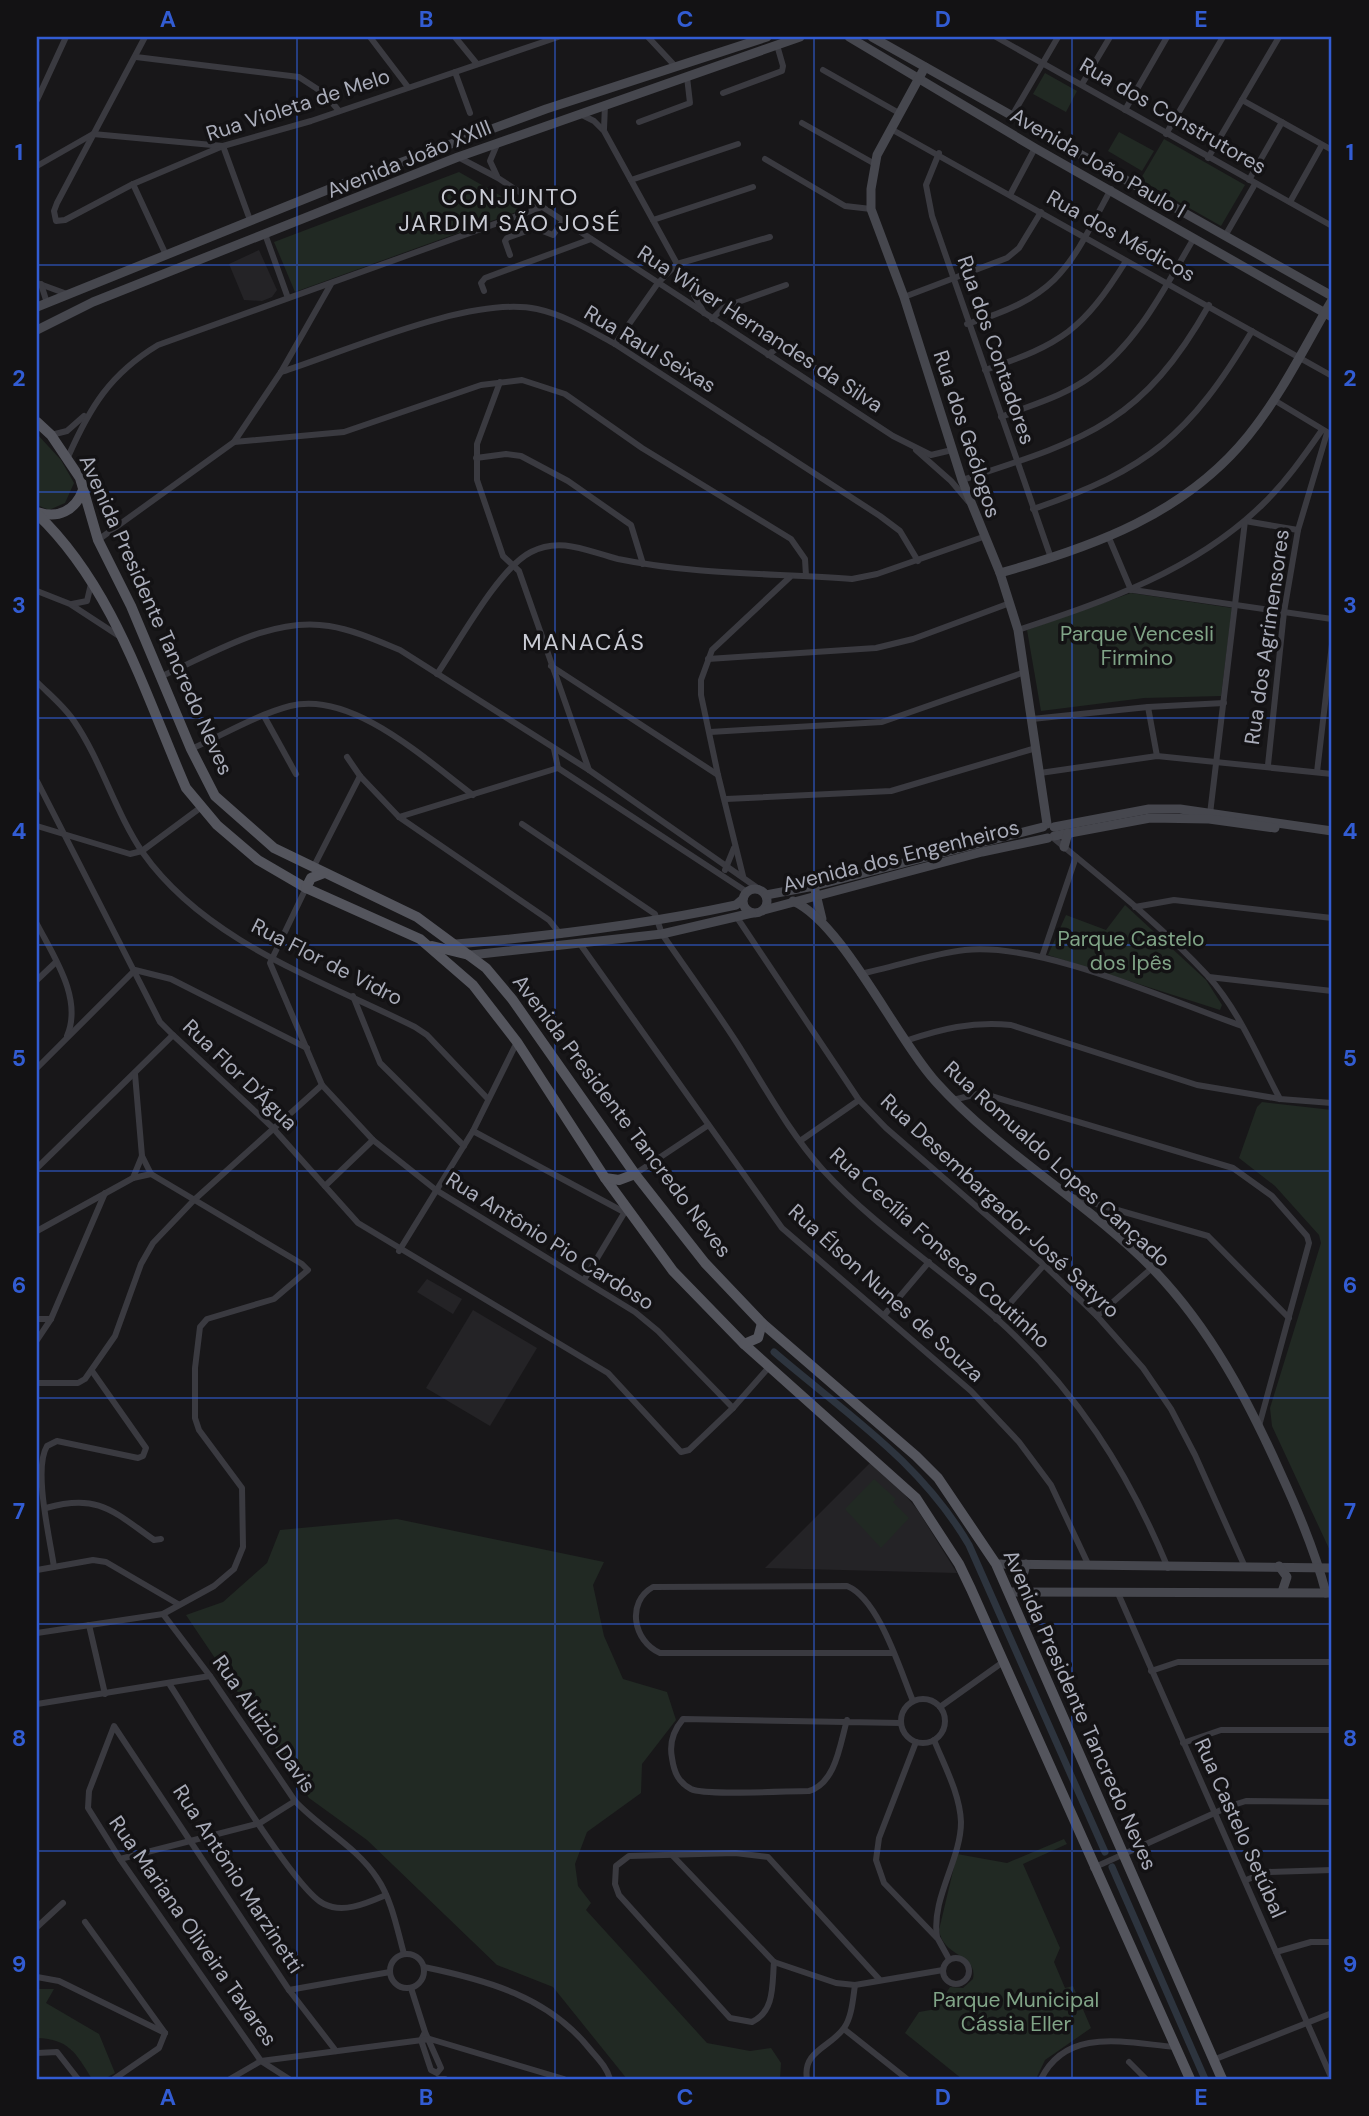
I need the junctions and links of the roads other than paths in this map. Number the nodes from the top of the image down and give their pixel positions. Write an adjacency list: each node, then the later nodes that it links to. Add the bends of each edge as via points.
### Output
1 (66, 37): 27 (street)
2 (145, 37): 18 (street)
3 (370, 37): 30 (street)
4 (455, 37): 20 (street)
5 (554, 37): 20 (street, Rua Violeta de Melo)
6 (648, 37): 22 (street)
7 (767, 37): 22 (street, Avenida João XXIII)
8 (800, 37): 17 (street, Avenida João XXIII)
9 (849, 37): 26 (street, Avenida João Paulo I)
10 (872, 37): 21 (street, Avenida João Paulo I)
11 (997, 37): 19 (street, Rua dos Construtores)
12 (1058, 37): 19 (street)
13 (1110, 37): 28 (street)
14 (1167, 37): 35 (street)
15 (1223, 37): 47 (street)
16 (1279, 37): 33 (street)
17 (777, 45): 25 (street, Avenida João XXIII); 31 (street, via 782,71)
18 (136, 57): 36 (street, via 299,78 319,89); 46 (street)
19 (1043, 63): 28 (street, Rua dos Construtores); 40 (street)
20 (477, 64): 24 (street, Rua Violeta de Melo)
21 (925, 66): 26 (street, Rua dos Geólogos); 40 (street, Avenida João Paulo I)
22 (676, 67): 71 (street, Avenida João XXIII, via 546,109)
23 (823, 70): 38 (street)
24 (455, 72): 30 (street, Rua Violeta de Melo); 37 (street)
25 (687, 77): 34 (street, Avenida João XXIII); 41 (street, via 690,103)
26 (918, 79): 38 (street, Rua dos Geólogos); 52 (street, Avenida João Paulo I)
27 (45, 84): 29 (street); 32 (street)
28 (1082, 85): 35 (street, Rua dos Construtores)
29 (37, 88)
30 (408, 88): 36 (street, Rua Violeta de Melo)
31 (723, 93)
32 (37, 100)
33 (1242, 100): 42 (street); 56 (street)
34 (606, 105): 39 (street, Avenida João XXIII); 45 (street)
35 (1125, 110): 47 (street, Rua dos Construtores)
36 (339, 111): 51 (street, Rua Violeta de Melo)
37 (470, 113)
38 (899, 113): 44 (street, Rua dos Geólogos)
39 (579, 114): 45 (street); 48 (street, Avenida João XXIII)
40 (1013, 114): 76 (street, Avenida João Paulo I)
41 (639, 122)
42 (1282, 122): 50 (street); 62 (street)
43 (802, 123): 58 (street)
44 (891, 128): 54 (street, Rua dos Médicos); 58 (street, Rua dos Geólogos)
45 (604, 131): 61 (street)
46 (93, 134): 51 (street); 59 (street); 63 (street, Rua Violeta de Melo, via 54,211 56,221)
47 (1166, 134): 56 (street, Rua dos Construtores)
48 (498, 142): 55 (street, Avenida João XXIII); 60 (street, via 490,161)
49 (738, 144): 61 (street)
50 (1322, 145): 53 (street); 67 (street)
51 (223, 146): 63 (street, Rua Violeta de Melo); 71 (street)
52 (1035, 148): 65 (street, Avenida João Paulo I); 66 (street)
53 (1332, 150)
54 (939, 153): 66 (street, Rua dos Médicos); 85 (street, Rua dos Contadores, via 926,185 927,199)
55 (458, 157): 60 (street, Rua Wiver Hernandes da Silva); 75 (street, Avenida João XXIII)
56 (1208, 158): 62 (street, Rua dos Construtores)
57 (765, 159): 69 (street, via 845,206)
58 (874, 164): 69 (street, Rua dos Geólogos)
59 (37, 166)
60 (498, 178): 68 (street, Rua Wiver Hernandes da Silva)
61 (631, 180): 72 (street)
62 (1252, 182): 67 (street, Rua dos Construtores); 76 (street)
63 (133, 184): 81 (street)
64 (753, 187): 72 (street)
65 (1111, 189): 78 (street); 79 (street, Avenida João Paulo I)
66 (1010, 195): 70 (street, Rua dos Médicos)
67 (1290, 202): 74 (street, Rua dos Construtores)
68 (542, 207): 73 (street, Rua Wiver Hernandes da Silva); 88 (street)
69 (872, 209): 94 (street, Rua dos Geólogos)
70 (1041, 212): 78 (street, Rua dos Médicos); 85 (street, via 1013,254)
71 (250, 220): 81 (street, Avenida João XXIII)
72 (653, 220): 84 (street)
73 (563, 221): 80 (street, Rua Wiver Hernandes da Silva); 82 (street, via 553,235 535,228 507,238)
74 (1331, 222)
75 (265, 234): 95 (street); 97 (street, Avenida João XXIII)
76 (1225, 236): 96 (street, Avenida João Paulo I)
77 (769, 237): 84 (street)
78 (1085, 237): 83 (street, Rua dos Médicos); 104 (street, via 1050,286 1021,305)
79 (1194, 238): 86 (street); 101 (street, Avenida João Paulo I)
80 (591, 239): 89 (street, Rua Wiver Hernandes da Silva); 92 (street, via 485,278 481,283)
81 (166, 254): 91 (street, Avenida João XXIII)
82 (510, 255)
83 (1126, 261): 86 (street, Rua dos Médicos); 110 (street, via 1077,328 1043,349)
84 (677, 264): 89 (street); 102 (street)
85 (953, 280): 94 (street); 104 (street, Rua dos Contadores)
86 (1167, 282): 99 (street, Rua dos Médicos); 117 (street, via 1134,335 1098,371 1065,392)
87 (39, 283): 93 (street); 98 (street)
88 (331, 284): 95 (street); 112 (street)
89 (658, 284): 102 (street, Rua Wiver Hernandes da Silva); 107 (street)
90 (786, 285): 103 (street, via 723,307)
91 (93, 286): 93 (street, Avenida João XXIII); 97 (street, via 89,294)
92 (484, 290)
93 (69, 295): 98 (street, Avenida João XXIII)
94 (904, 297): 123 (street, Rua dos Geólogos)
95 (288, 298): 116 (street, via 158,345 120,372)
96 (1332, 298): 101 (street)
97 (93, 302): 105 (street, Avenida João XXIII)
98 (47, 303): 100 (street, Avenida João XXIII)
99 (1209, 305): 106 (street, Rua dos Médicos); 126 (street, via 1169,368 1124,412 1069,443)
100 (37, 307)
101 (1329, 314): 109 (street)
102 (705, 315): 103 (street, Rua Wiver Hernandes da Silva)
103 (712, 320): 108 (street, Rua Wiver Hernandes da Silva)
104 (968, 324): 110 (street, Rua dos Contadores)
105 (37, 330)
106 (1252, 331): 109 (street, Rua dos Médicos); 130 (street, via 1211,397 1153,454 1106,482)
107 (615, 344): 112 (street, Rua Raul Seixas, via 539,309 476,308); 138 (street, Rua Raul Seixas, via 894,525)
108 (768, 355): 111 (street, via 781,345); 122 (street, Rua Wiver Hernandes da Silva)
109 (1301, 359): 113 (street, Rua dos Médicos); 115 (street)
110 (985, 370): 117 (street, Rua dos Contadores)
111 (820, 371)
112 (281, 372): 121 (street)
113 (1332, 376)
114 (500, 382): 121 (street, via 344,432); 125 (street); 142 (street, via 522,380 565,394 642,448 791,539 805,559)
115 (1274, 400): 119 (street); 135 (street, via 1249,436 1212,474 1164,508)
116 (88, 412): 120 (street, via 67,431); 124 (street)
117 (1001, 417): 126 (street, Rua dos Contadores)
118 (37, 422): 120 (main road, Avenida Presidente Tancredo Neves)
119 (1327, 432): 132 (street); 133 (street, Rua dos Agrimensores)
120 (51, 435): 124 (main road, Avenida Presidente Tancredo Neves)
121 (234, 442): 136 (street)
122 (912, 447): 123 (street, Rua Wiver Hernandes da Silva, via 931,455); 129 (street, Rua Wiver Hernandes da Silva)
123 (952, 450): 127 (street, Rua dos Geólogos)
124 (68, 457): 128 (main road, Avenida Presidente Tancredo Neves)
125 (476, 458): 139 (street, via 477,480 503,556); 140 (street, via 521,456 568,481 631,524)
126 (1017, 463): 127 (street); 130 (street, Rua dos Contadores)
127 (962, 480): 129 (street, Rua dos Geólogos)
128 (83, 489): 131 (main road, via 75,505 62,514); 136 (main road, Avenida Presidente Tancredo Neves)
129 (973, 507): 134 (street, Rua dos Geólogos)
130 (1033, 509): 137 (street, Rua dos Contadores)
131 (37, 513): 144 (main road, Avenida Presidente Tancredo Neves)
132 (1245, 521): 133 (street); 145 (street, via 1193,558); 149 (street)
133 (1298, 530): 150 (street, Rua dos Agrimensores)
134 (983, 537): 138 (street); 141 (street, Rua dos Geólogos)
135 (1109, 538): 137 (street); 145 (street)
136 (98, 540): 159 (main road, Avenida Presidente Tancredo Neves)
137 (1051, 558): 141 (street)
138 (918, 561): 142 (street, via 865,578)
139 (513, 564): 140 (street, via 532,550 556,544); 156 (street); 158 (street)
140 (643, 564): 143 (street)
141 (1000, 573): 147 (street, Rua dos Geólogos)
142 (806, 576): 143 (street)
143 (790, 577): 155 (street, via 719,642)
144 (91, 579): 148 (street, via 87,601); 153 (main road, Avenida Presidente Tancredo Neves)
145 (1131, 590): 149 (street); 152 (street)
146 (37, 591): 148 (street)
147 (1010, 603): 152 (street, Rua dos Geólogos); 155 (street, via 876,649)
148 (70, 604): 153 (street)
149 (1235, 605): 150 (street); 161 (street)
150 (1284, 612): 151 (street); 172 (street, Rua dos Agrimensores)
151 (1332, 619)
152 (1018, 630): 157 (street, Rua dos Geólogos)
153 (121, 637): 184 (main road, Avenida Presidente Tancredo Neves, via 186,788)
154 (1332, 644): 175 (street)
155 (708, 659): 165 (street, via 701,695)
156 (550, 664): 174 (street); 179 (street)
157 (1025, 672): 164 (street, Rua dos Geólogos); 165 (street, via 882,722)
158 (437, 674): 159 (street, via 377,640 308,625 243,639); 168 (street)
159 (162, 677): 167 (main road, Avenida Presidente Tancredo Neves)
160 (37, 682): 195 (street, Rua Flor de Vidro, via 72,718)
161 (1224, 703): 162 (street); 171 (street)
162 (1148, 707): 164 (street); 169 (street)
163 (264, 716): 167 (street); 177 (street); 182 (street, via 309,704 363,718)
164 (1032, 719): 166 (street, Rua dos Geólogos)
165 (710, 732): 179 (street)
166 (1036, 748): 176 (street, Rua dos Geólogos); 183 (street, via 891,790)
167 (191, 749): 198 (main road, Avenida Presidente Tancredo Neves, via 215,796 274,848)
168 (554, 749): 173 (street); 174 (street)
169 (1157, 756): 171 (street); 176 (street)
170 (347, 757): 180 (street)
171 (1216, 760): 172 (street); 185 (street)
172 (1268, 765): 175 (street)
173 (558, 768): 182 (street); 200 (street)
174 (589, 770): 197 (street)
175 (1317, 772): 178 (street)
176 (1040, 773): 189 (street, Rua dos Geólogos)
177 (296, 774)
178 (1332, 774)
179 (718, 775): 183 (street)
180 (360, 776): 186 (street); 198 (street)
181 (37, 781): 190 (street, Rua Flor D'Água)
182 (472, 795): 186 (street)
183 (726, 799): 193 (street)
184 (200, 807): 195 (street); 202 (main road, Avenida Presidente Tancredo Neves, via 236,844)
185 (1209, 816): 189 (street, Avenida dos Engenheiros, via 1149,809); 191 (street, Avenida dos Engenheiros, via 1150,818); 192 (street, Avenida dos Engenheiros)
186 (399, 817): 216 (street, via 549,920)
187 (522, 824): 213 (street, via 648,908)
188 (37, 826): 190 (street)
189 (1050, 831): 191 (street, Avenida dos Engenheiros); 194 (street); 203 (street, Avenida dos Engenheiros)
190 (62, 832): 195 (street, via 122,854); 224 (street, Rua Flor D'Água)
191 (1068, 833): 194 (street)
192 (1332, 834)
193 (734, 846): 197 (street); 201 (street)
194 (1064, 847): 196 (street)
195 (142, 851): 222 (street, Rua Flor de Vidro, via 198,911)
196 (1076, 857): 207 (street); 221 (street)
197 (727, 866): 200 (street); 201 (street)
198 (313, 868): 199 (main road, Avenida Presidente Tancredo Neves)
199 (324, 873): 202 (main road, via 312,878); 218 (main road, Avenida Presidente Tancredo Neves, via 417,917)
200 (722, 875): 205 (street)
201 (743, 876): 204 (street)
202 (306, 888): 217 (main road, Avenida Presidente Tancredo Neves); 222 (street)
203 (815, 891): 204 (street, Avenida dos Engenheiros); 206 (street, Avenida dos Engenheiros); 212 (street, Rua Romualdo Lopes Cançado)
204 (762, 892): 205 (street); 208 (street, via 768,903)
205 (745, 896): 209 (street, via 746,909); 213 (street, via 736,905)
206 (793, 901): 208 (street, Avenida dos Engenheiros); 212 (street, Rua Romualdo Lopes Cançado)
207 (1135, 906): 211 (street, via 1174,900); 226 (street)
208 (764, 910): 209 (street)
209 (752, 913): 210 (street)
210 (736, 916): 215 (street); 241 (street, Rua Desembargador José Satyro)
211 (1332, 918)
212 (822, 919): 225 (street, Rua Romualdo Lopes Cançado)
213 (660, 921): 215 (street, Rua Cecília Fonseca Coutinho); 216 (street)
214 (37, 924): 223 (street)
215 (662, 934): 219 (street); 248 (street, Rua Cecília Fonseca Coutinho)
216 (561, 935): 218 (street)
217 (420, 939): 220 (main road, via 443,951); 234 (main road, Avenida Presidente Tancredo Neves, via 472,985)
218 (456, 944): 220 (main road, Avenida Presidente Tancredo Neves)
219 (580, 944): 220 (street); 244 (street, Rua Élson Nunes de Souza)
220 (471, 955): 253 (main road, Avenida Presidente Tancredo Neves, via 512,999)
221 (1042, 957): 225 (street, via 965,950); 230 (street)
222 (271, 958): 229 (street, Rua Flor de Vidro); 235 (street, via 272,970)
223 (56, 962): 227 (street); 232 (street, via 73,1016)
224 (135, 970): 231 (street, Rua Flor D'Água, via 160,1022); 232 (street); 235 (street, via 171,979)
225 (860, 974): 233 (street, Rua Romualdo Lopes Cançado)
226 (1209, 976): 228 (street); 230 (street)
227 (37, 980)
228 (1332, 992)
229 (352, 996): 239 (street, Rua Flor de Vidro, via 427,1035); 249 (street, via 380,1063)
230 (1242, 1026): 240 (street)
231 (173, 1035): 237 (street); 245 (street, Rua Flor D'Água)
232 (65, 1041): 236 (street)
233 (905, 1041): 240 (street, via 951,1026 1011,1025 1197,1085); 242 (street, Rua Romualdo Lopes Cançado)
234 (517, 1042): 239 (street); 255 (main road, Avenida Presidente Tancredo Neves)
235 (307, 1048): 238 (street)
236 (37, 1068)
237 (135, 1074): 250 (street); 251 (street)
238 (322, 1085): 245 (street); 247 (street, Rua Antônio Pio Cardoso)
239 (488, 1099): 246 (street)
240 (1280, 1099): 243 (street)
241 (859, 1100): 248 (street); 265 (street, Rua Desembargador José Satyro)
242 (953, 1100): 259 (street, Rua Romualdo Lopes Cançado); 270 (street, via 981,1093 1233,1168 1272,1196 1307,1236)
243 (1332, 1103)
244 (708, 1126): 253 (street); 268 (street, Rua Élson Nunes de Souza, via 782,1228)
245 (272, 1128): 256 (street, Rua Flor D'Água); 260 (street)
246 (472, 1131): 249 (street); 261 (street)
247 (373, 1140): 256 (street); 257 (street, Rua Antônio Pio Cardoso)
248 (800, 1141): 264 (street, Rua Cecília Fonseca Coutinho, via 850,1196)
249 (464, 1146): 257 (street)
250 (142, 1156): 252 (street); 254 (street)
251 (37, 1168)
252 (150, 1174): 254 (street); 260 (street)
253 (635, 1174): 255 (main road, via 619,1180); 274 (main road, Avenida Presidente Tancredo Neves, via 705,1264)
254 (133, 1178): 258 (street)
255 (605, 1178): 261 (main road, Avenida Presidente Tancredo Neves)
256 (325, 1186): 263 (street, Rua Flor D'Água, via 358,1223)
257 (436, 1190): 263 (street); 267 (street, Rua Antônio Pio Cardoso)
258 (105, 1193): 262 (street); 272 (street)
259 (1071, 1197): 266 (street, Rua Romualdo Lopes Cançado); 270 (street, via 1208,1236)
260 (194, 1200): 280 (street, via 153,1243 115,1336); 301 (street, via 308,1270 274,1299 207,1319 200,1327 195,1418 242,1488 244,1531 238,1560 227,1577)
261 (626, 1211): 267 (street); 277 (main road, Avenida Presidente Tancredo Neves, via 673,1271)
262 (37, 1231)
263 (400, 1251): 282 (street, Rua Flor D'Água, via 608,1373 681,1452)
264 (929, 1262): 268 (street); 273 (street, Rua Cecília Fonseca Coutinho)
265 (1044, 1265): 269 (street, Rua Desembargador José Satyro); 273 (street)
266 (1152, 1268): 269 (street); 283 (street, Rua Romualdo Lopes Cançado, via 1234,1375)
267 (584, 1280): 282 (street, Rua Antônio Pio Cardoso, via 658,1331)
268 (885, 1314): 288 (street, Rua Élson Nunes de Souza, via 971,1391 1019,1442 1051,1485)
269 (1097, 1316): 291 (street, Rua Desembargador José Satyro, via 1143,1368 1171,1409)
270 (1289, 1318): 283 (street)
271 (37, 1319): 272 (street)
272 (51, 1319): 276 (street)
273 (996, 1319): 292 (street, Rua Cecília Fonseca Coutinho, via 1082,1408 1145,1513)
274 (762, 1324): 275 (main road, Avenida Presidente Tancredo Neves); 277 (main road, via 758,1338)
275 (774, 1335): 278 (main road, via 760,1343); 286 (main road, Avenida Presidente Tancredo Neves, via 924,1463 962,1509)
276 (37, 1340)
277 (744, 1344): 278 (main road, Avenida Presidente Tancredo Neves)
278 (759, 1357): 279 (main road, Avenida Presidente Tancredo Neves)
279 (769, 1366): 282 (street); 306 (main road, Avenida Presidente Tancredo Neves, via 916,1498 959,1564)
280 (93, 1371): 281 (street, via 78,1383); 284 (street, via 144,1439 145,1452 130,1457 52,1442 43,1458)
281 (37, 1383)
282 (733, 1408)
283 (1259, 1426): 293 (street, Rua Romualdo Lopes Cançado)
284 (46, 1508): 285 (street, via 68,1502 98,1503 117,1511 153,1540); 290 (street)
285 (161, 1539)
286 (996, 1564): 287 (street); 297 (main road, Avenida Presidente Tancredo Neves)
287 (1026, 1564): 288 (street); 298 (street, via 1022,1580)
288 (1089, 1566): 292 (street)
289 (1279, 1566): 291 (street); 293 (street); 299 (street, via 1287,1577)
290 (54, 1567): 295 (street); 301 (street, via 106,1562)
291 (1245, 1567): 292 (street)
292 (1168, 1568)
293 (1320, 1568): 294 (street); 300 (street, Rua Romualdo Lopes Cançado)
294 (1332, 1568)
295 (37, 1570)
296 (1117, 1591): 298 (street); 299 (street); 308 (street, Rua Castelo Setúbal)
297 (1009, 1592): 298 (street); 328 (main road, Avenida Presidente Tancredo Neves)
298 (1030, 1592)
299 (1282, 1592): 300 (street)
300 (1329, 1593)
301 (178, 1604): 302 (street)
302 (163, 1614): 303 (street); 309 (street, Rua Aluizio Davis)
303 (89, 1625): 304 (street); 311 (street)
304 (37, 1633)
305 (893, 1653): 305 (street, via 870,1605 847,1586 653,1587 636,1602 641,1635 660,1653); 312 (street)
306 (1003, 1662): 314 (street); 330 (main road, Avenida Presidente Tancredo Neves)
307 (1332, 1662): 308 (street, via 1178,1662)
308 (1151, 1671): 321 (street, Rua Castelo Setúbal)
309 (210, 1676): 310 (street); 322 (street, Rua Aluizio Davis)
310 (170, 1685): 311 (street); 325 (street)
311 (105, 1694): 313 (street)
312 (913, 1701): 314 (street, via 925,1699); 316 (street)
313 (37, 1704)
314 (940, 1707): 319 (street, via 945,1721)
315 (847, 1720): 315 (street, via 683,1719 670,1745 675,1771 678,1779 697,1791 817,1789 829,1776); 316 (street)
316 (901, 1723): 320 (street)
317 (114, 1726): 326 (street, Rua Antônio Marzinetti); 329 (street, Rua Mariana Oliveira Tavares, via 89,1791 88,1808)
318 (1332, 1730): 321 (street, via 1221,1730)
319 (934, 1740): 320 (street); 335 (street, via 956,1796 961,1825)
320 (916, 1742): 336 (street, via 876,1852 884,1882)
321 (1183, 1743): 324 (street, Rua Castelo Setúbal)
322 (295, 1801): 325 (street); 333 (street, Rua Aluizio Davis, via 358,1856)
323 (1332, 1802): 324 (street, via 1246,1801)
324 (1214, 1813): 328 (street); 332 (street, Rua Castelo Setúbal)
325 (260, 1823): 326 (street); 333 (street, via 321,1903 341,1909)
326 (192, 1840): 329 (street); 352 (street, Rua Antônio Marzinetti)
327 (672, 1855): 344 (street); 344 (street, via 629,1856 616,1866 615,1884 730,2018 752,2022 764,2014); 349 (street, via 768,1857)
328 (1119, 1856): 330 (street); 363 (main road, Avenida Presidente Tancredo Neves)
329 (120, 1860): 364 (street, Rua Mariana Oliveira Tavares)
330 (1093, 1868): 360 (main road, Avenida Presidente Tancredo Neves)
331 (1332, 1870): 332 (street, via 1267,1872)
332 (1246, 1880): 341 (street, Rua Castelo Setúbal)
333 (386, 1895): 342 (street, Rua Aluizio Davis)
334 (63, 1903): 338 (street)
335 (938, 1915): 336 (street); 339 (street)
336 (919, 1920): 339 (street)
337 (85, 1922): 357 (street)
338 (37, 1927)
339 (938, 1939): 343 (street)
340 (1332, 1942): 341 (street)
341 (1276, 1951): 354 (street, Rua Castelo Setúbal)
342 (404, 1954): 345 (street, via 417,1956); 347 (street, via 394,1961)
343 (949, 1959): 346 (street); 346 (street, via 964,1960 969,1975 956,1984 947,1979)
344 (774, 1962): 350 (street)
345 (424, 1967): 351 (street, via 421,1982); 373 (street, via 506,1988 545,2007 578,2034)
346 (943, 1969): 349 (street)
347 (390, 1972): 351 (street, via 395,1983); 352 (street)
348 (37, 1977): 357 (street, via 59,1981)
349 (879, 1979): 350 (street)
350 (855, 1985): 355 (street)
351 (411, 1988): 356 (street)
352 (289, 1990): 361 (street, Rua Antônio Marzinetti)
353 (1332, 2013): 354 (street)
354 (1306, 2022): 363 (street); 380 (street, Rua Castelo Setúbal)
355 (844, 2029): 374 (street, via 811,2056); 375 (street)
356 (425, 2032): 358 (street); 359 (street)
357 (165, 2033): 367 (street, via 159,2048)
358 (430, 2039): 359 (street); 359 (street, via 441,2068 437,2073 431,2070); 372 (street)
359 (421, 2040): 361 (street)
360 (1175, 2047): 376 (street, via 1092,2040 1057,2057); 378 (main road, Avenida Presidente Tancredo Neves)
361 (336, 2051): 364 (street)
362 (37, 2053): 366 (street, via 57,2052)
363 (1213, 2060): 379 (main road, Avenida Presidente Tancredo Neves)
364 (261, 2061): 368 (street); 369 (street, Rua Mariana Oliveira Tavares)
365 (1129, 2062): 377 (street)
366 (78, 2079)
367 (114, 2079)
368 (230, 2079)
369 (289, 2079)
370 (438, 2079): 371 (street)
371 (445, 2079)
372 (564, 2079)
373 (610, 2079)
374 (807, 2079)
375 (906, 2079)
376 (1041, 2079)
377 (1146, 2079)
378 (1189, 2079)
379 (1222, 2079)
380 (1332, 2079)

